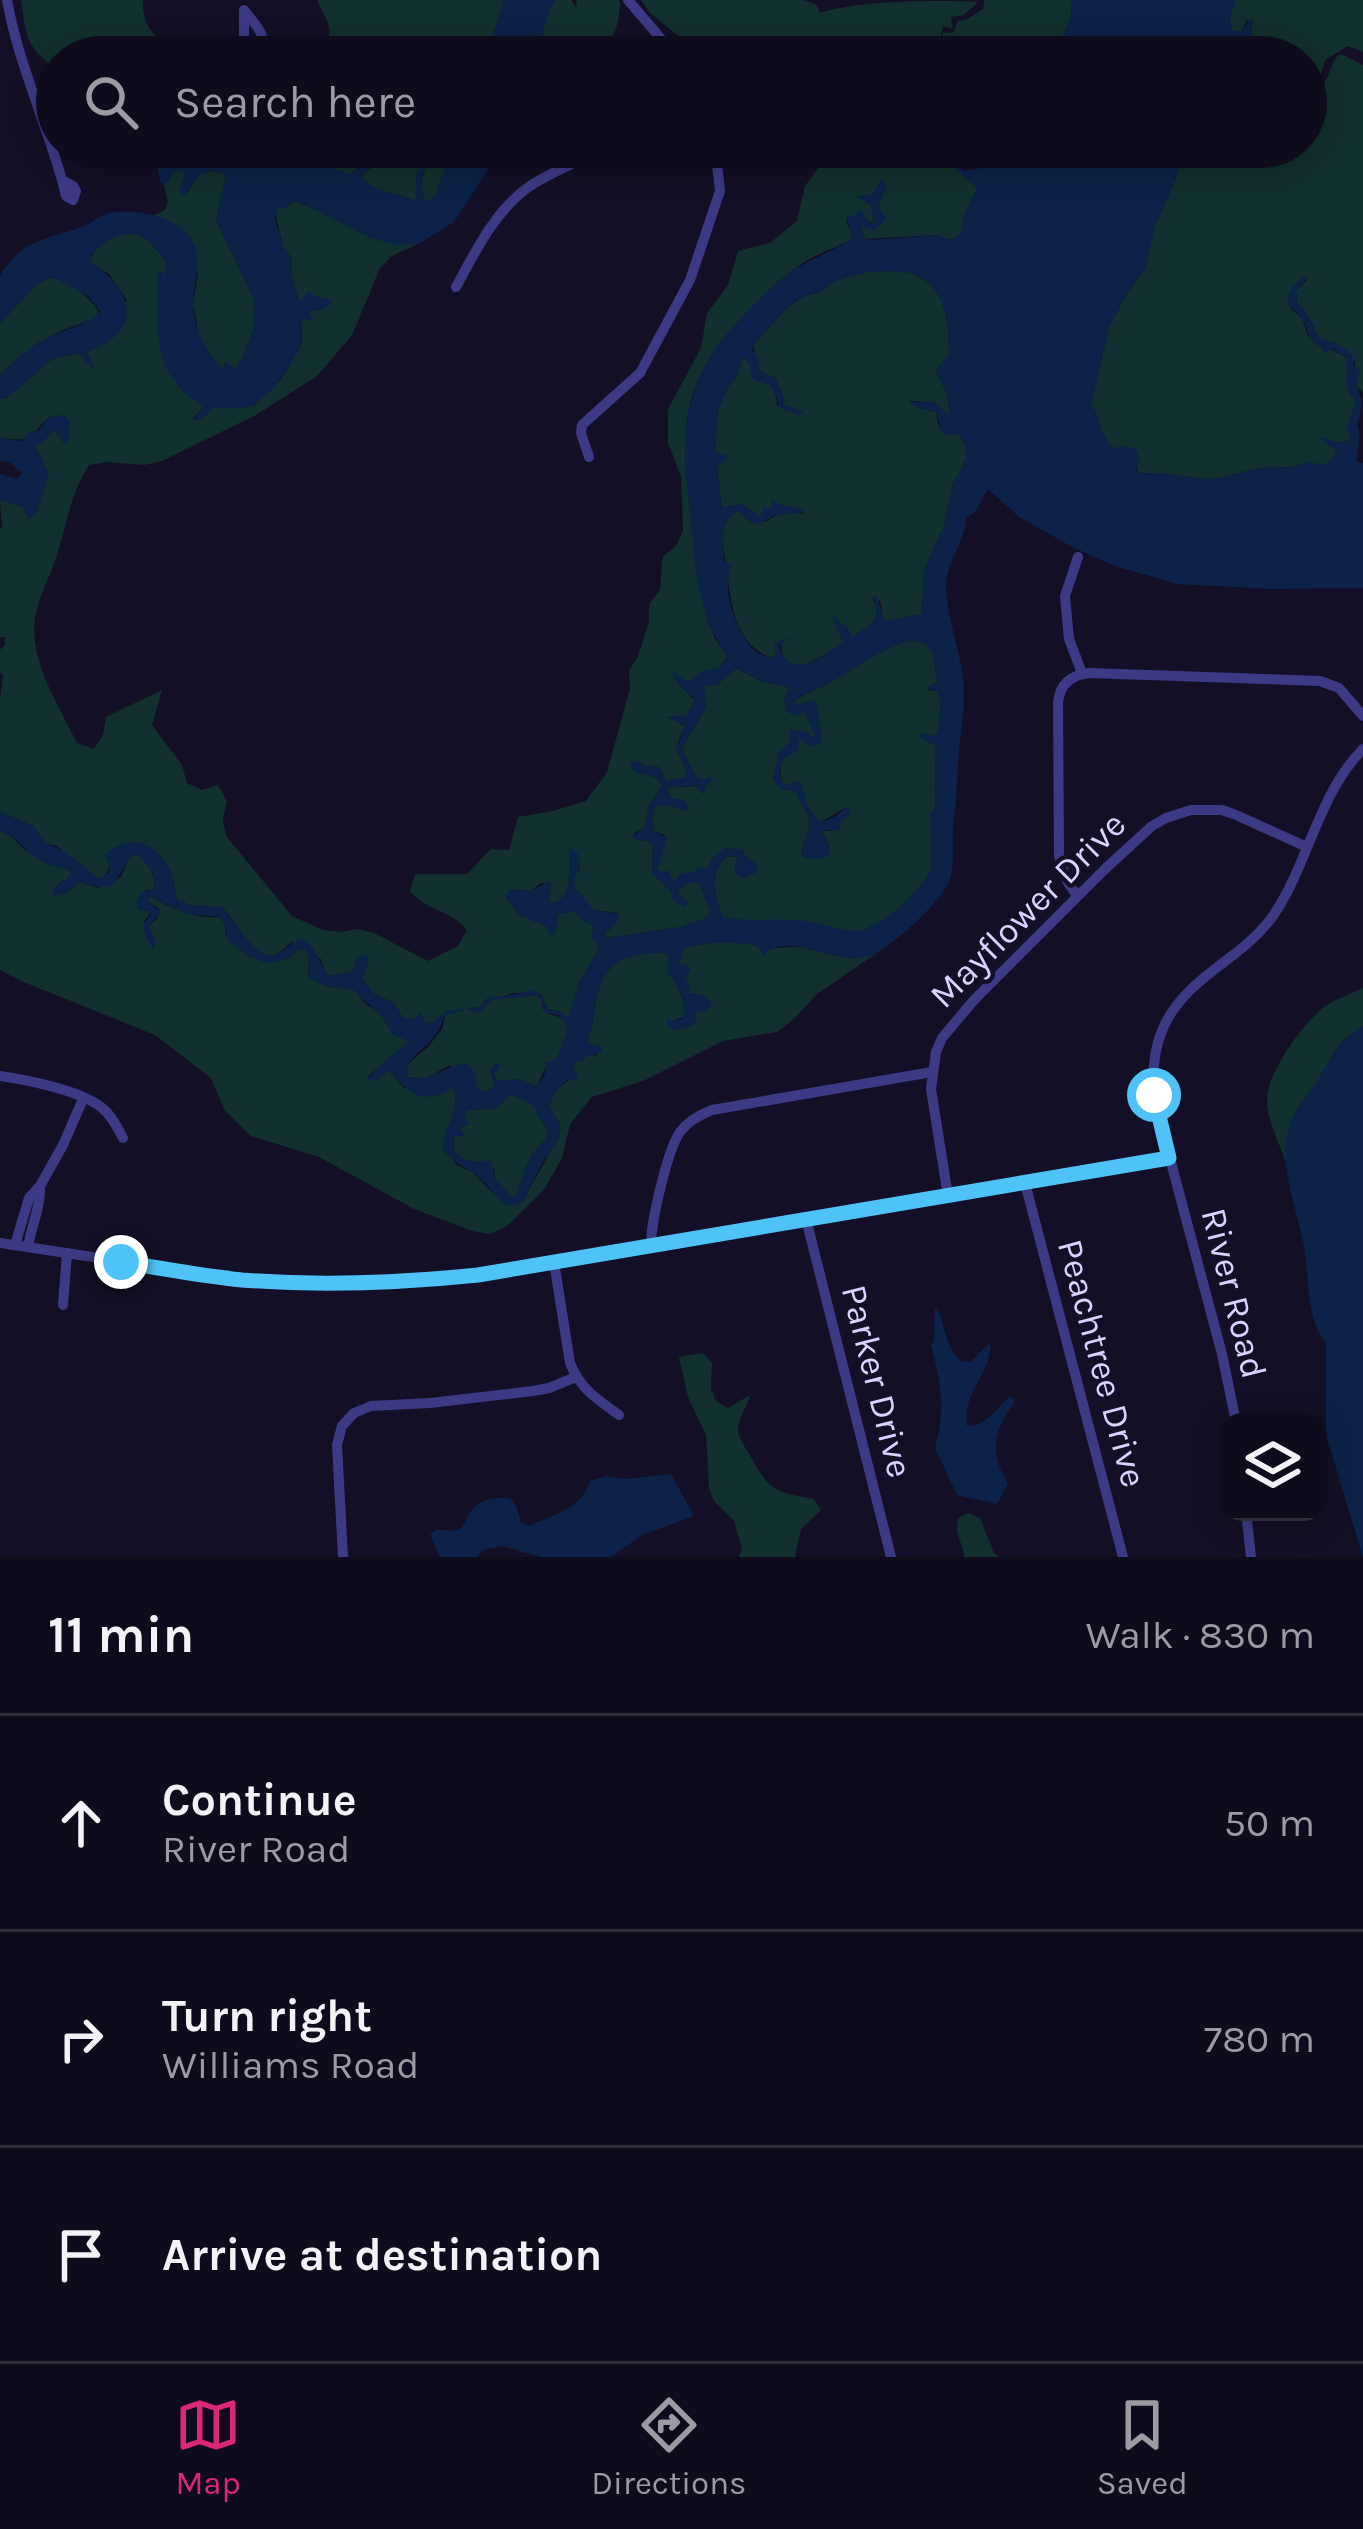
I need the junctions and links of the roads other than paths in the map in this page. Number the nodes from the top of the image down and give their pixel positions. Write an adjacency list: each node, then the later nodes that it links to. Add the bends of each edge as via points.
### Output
1 (7, 0): 4 (street)
2 (628, 0): 3 (street)
3 (660, 36)
4 (36, 96)
5 (58, 168): 8 (street)
6 (567, 168): 9 (street, via 518,196)
7 (718, 168): 10 (street, via 718,201 690,280 640,373 582,425)
8 (62, 180)
9 (456, 287)
10 (590, 457)
11 (1078, 557): 12 (street, via 1066,596)
12 (1082, 674): 13 (street, via 1320,681 1340,688); 16 (street, via 1066,682 1058,702 1059,856)
13 (1363, 716)
14 (1363, 748): 15 (street, River Road)
15 (1307, 847): 16 (street, Mayflower Drive, via 1222,810 1179,813 1152,826); 21 (street, River Road, via 1267,924 1193,985 1164,1027 1152,1082)
16 (1077, 896): 17 (street, Mayflower Drive, via 950,1025)
17 (932, 1072): 23 (street, Mayflower Drive); 26 (street, via 692,1120 675,1141)
18 (0, 1076): 19 (street)
19 (83, 1099): 20 (street, via 102,1108); 27 (street, via 29,1198)
20 (123, 1138)
21 (1169, 1158): 22 (street); 32 (street, River Road)
22 (1025, 1183): 23 (street); 37 (street, Peachtree Drive)
23 (948, 1196): 24 (street)
24 (806, 1220): 26 (street); 36 (street, Parker Drive)
25 (0, 1244): 27 (street)
26 (651, 1245): 29 (street)
27 (21, 1246): 28 (street)
28 (67, 1253): 29 (street, via 282,1282 433,1280); 30 (street)
29 (554, 1262): 31 (street)
30 (63, 1305)
31 (576, 1377): 33 (street); 35 (street, via 533,1391 354,1413 337,1444)
32 (1234, 1413)
33 (619, 1415)
34 (1247, 1521): 38 (street)
35 (343, 1557)
36 (891, 1557)
37 (1123, 1557)
38 (1251, 1557)

